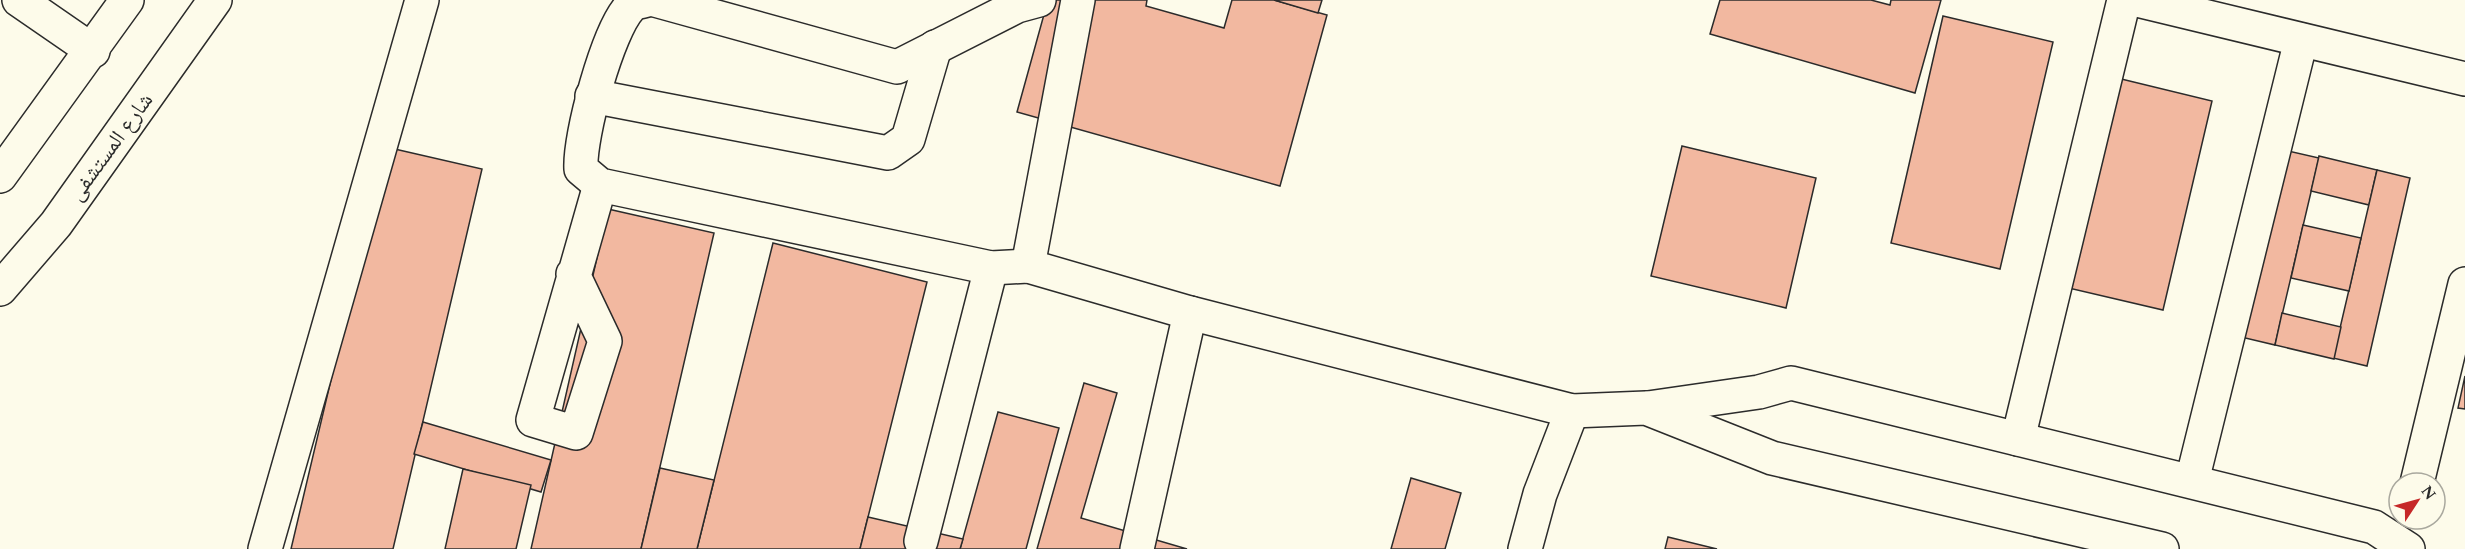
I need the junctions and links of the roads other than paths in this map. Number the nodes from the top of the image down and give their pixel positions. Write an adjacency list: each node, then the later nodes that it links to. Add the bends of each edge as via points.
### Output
1 (19, 0): 14 (main road)
2 (127, 0): 14 (main road)
3 (215, 0): 23 (main road, شارع المستشفى, via 56,224)
4 (422, 0): 33 (main road)
5 (647, 0): 16 (main road, via 632,4 621,18)
6 (655, 0): 11 (main road)
7 (1038, 0): 13 (main road, via 1017,6)
8 (1078, 0): 19 (main road)
9 (2124, 0): 27 (main road)
10 (2137, 0): 12 (main road)
11 (737, 10): 13 (main road, via 897,68)
12 (2301, 40): 15 (main road); 29 (main road)
13 (934, 47): 16 (main road, via 908,139 888,153)
14 (93, 51): 17 (main road)
15 (2465, 78)
16 (592, 96): 18 (main road, via 581,169)
17 (0, 176)
18 (600, 186): 20 (main road); 21 (main road)
19 (1028, 266): 20 (main road); 24 (main road)
20 (991, 268): 31 (main road)
21 (573, 274)
22 (2465, 284): 28 (main road)
23 (0, 289)
24 (1190, 313): 26 (main road); 34 (main road)
25 (1646, 408): 26 (main road); 27 (main road, via 1759,392 1791,383); 32 (main road, via 1773,458)
26 (1572, 411): 35 (main road, via 1540,494)
27 (2018, 439): 29 (main road)
28 (2420, 471)
29 (2192, 482): 37 (main road, via 2374,527)
30 (2410, 531): 37 (main road)
31 (921, 541)
32 (2105, 542): 36 (main road)
33 (265, 549)
34 (1137, 549)
35 (1525, 549)
36 (2162, 549)
37 (2409, 549)

